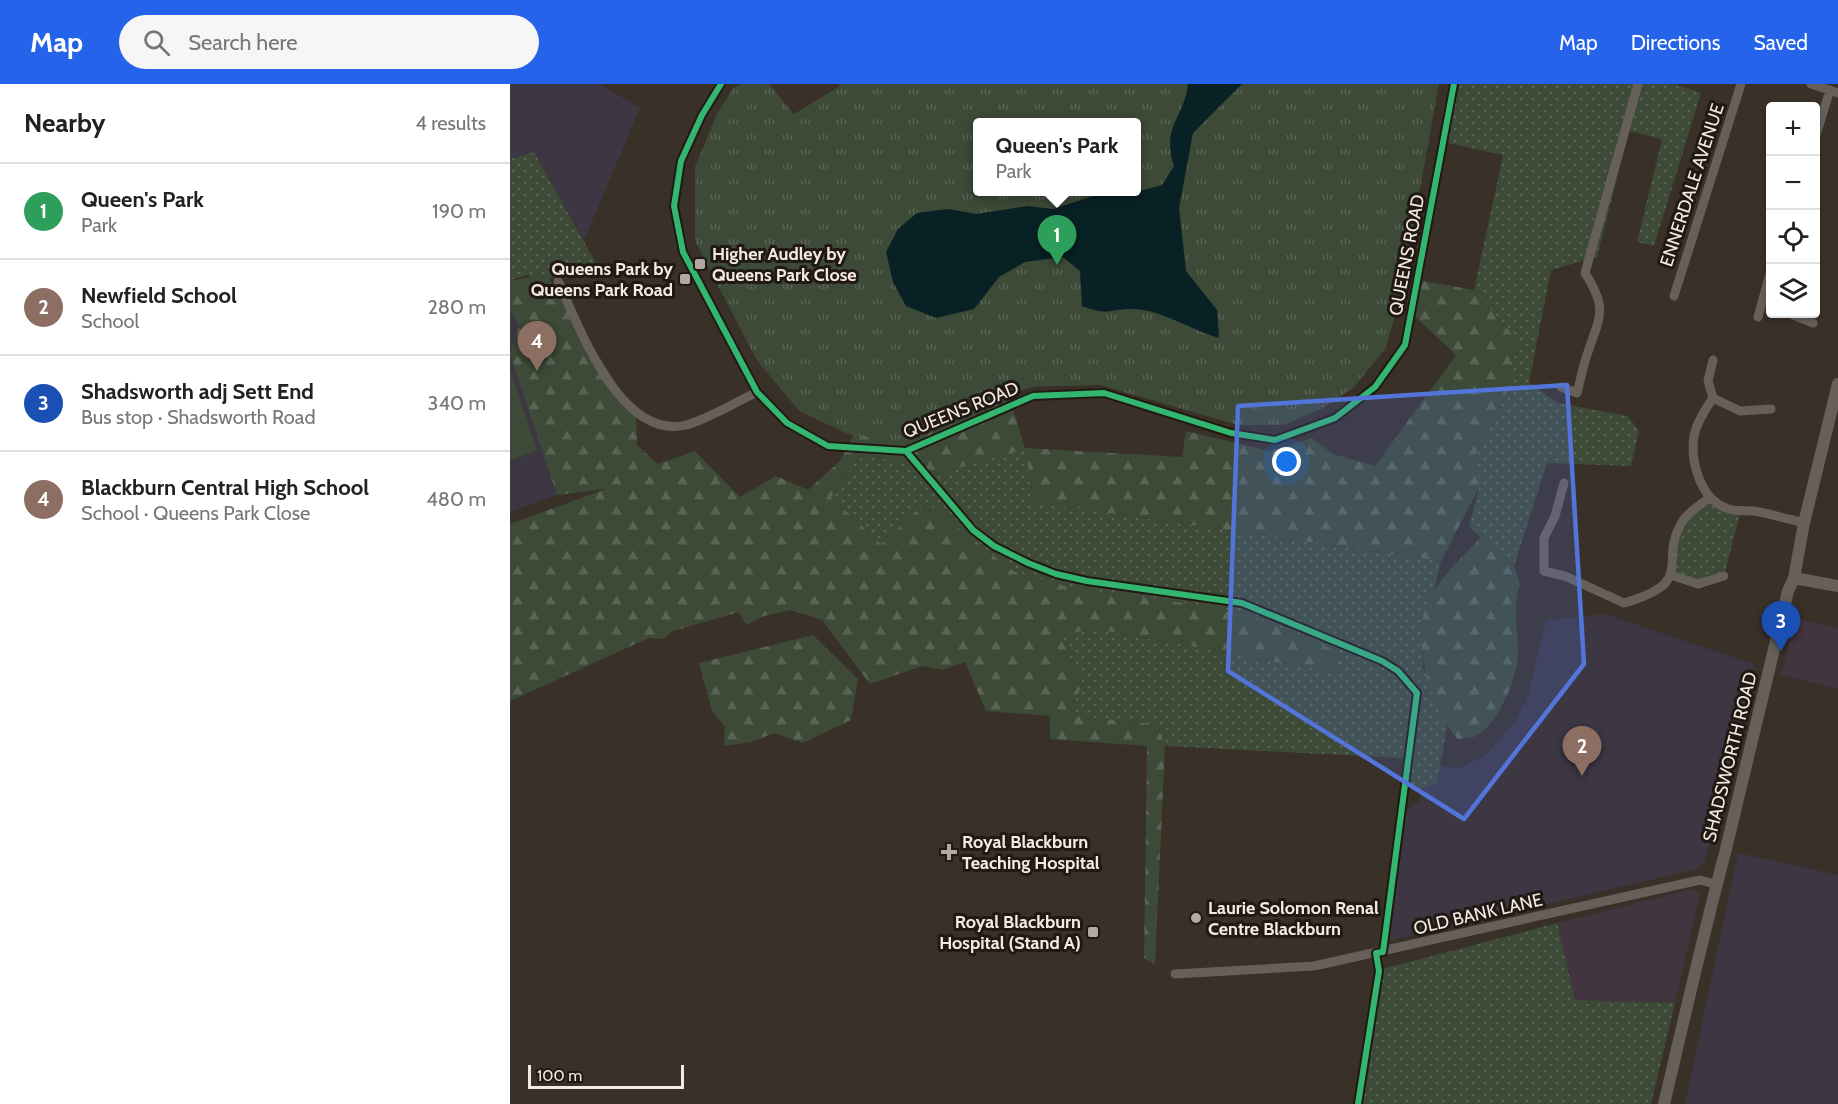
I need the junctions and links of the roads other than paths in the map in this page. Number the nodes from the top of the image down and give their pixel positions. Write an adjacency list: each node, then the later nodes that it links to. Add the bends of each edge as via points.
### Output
1 (721, 84): 17 (street, QUEENS ROAD, via 681,161 674,206 683,252)
2 (1454, 84): 17 (street, QUEENS ROAD, via 1405,345 1375,387 1335,418 1275,440 1231,433 1104,393 1033,396 906,451 828,446 787,423)
3 (1638, 84): 16 (street, via 1585,273 1596,290 1600,321 1577,393)
4 (1741, 84): 9 (street, ENNERDALE AVENUE)
5 (1811, 84): 6 (street)
6 (1834, 92): 7 (street)
7 (1820, 124)
8 (558, 281): 17 (street, via 610,384 636,414 661,424 688,424)
9 (1674, 296)
10 (1766, 303): 11 (street)
11 (1758, 317)
12 (1801, 318): 13 (street)
13 (1813, 323)
14 (1713, 360): 18 (street, via 1708,381)
15 (1838, 384): 22 (main road, SHADSWORTH ROAD)
16 (1561, 387)
17 (757, 392)
18 (1713, 399): 19 (street, via 1740,411); 21 (street, via 1700,419 1694,444 1696,471)
19 (1771, 409)
20 (1564, 483): 23 (street, via 1544,538 1544,571 1565,576 1624,603 1650,595)
21 (1710, 497): 22 (street, via 1728,509); 23 (street, via 1685,518 1677,535)
22 (1804, 523): 25 (main road, SHADSWORTH ROAD)
23 (1671, 575): 24 (street, via 1698,584)
24 (1724, 576)
25 (1794, 578): 26 (main road); 27 (main road, SHADSWORTH ROAD)
26 (1838, 586)
27 (1715, 884): 28 (street, OLD BANK LANE, via 1701,880 1314,966); 29 (main road, SHADSWORTH ROAD)
28 (1175, 974)
29 (1664, 1104)

